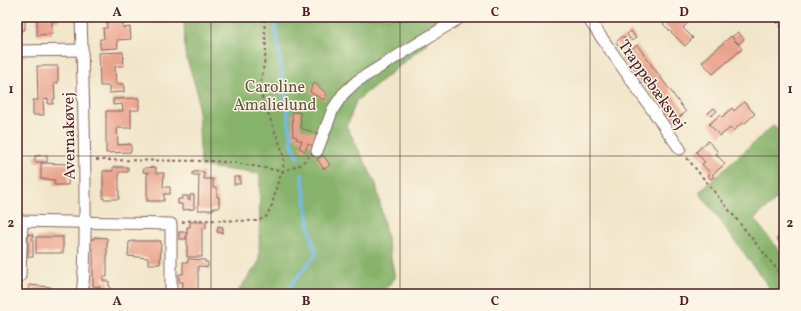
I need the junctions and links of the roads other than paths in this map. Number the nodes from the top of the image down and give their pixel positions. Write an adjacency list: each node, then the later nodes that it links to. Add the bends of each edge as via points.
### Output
1 (81, 17): 4 (street, Avernakøvej)
2 (461, 17): 7 (street, via 357,81 343,94 333,109)
3 (586, 17): 6 (street, Trappebæksvej)
4 (82, 50): 5 (street); 9 (street, Avernakøvej)
5 (17, 51)
6 (680, 149)
7 (317, 151)
8 (19, 221): 9 (street); 10 (street)
9 (85, 222): 11 (street, via 171,224); 12 (street, Avernakøvej)
10 (20, 276)
11 (171, 290)
12 (82, 294)

